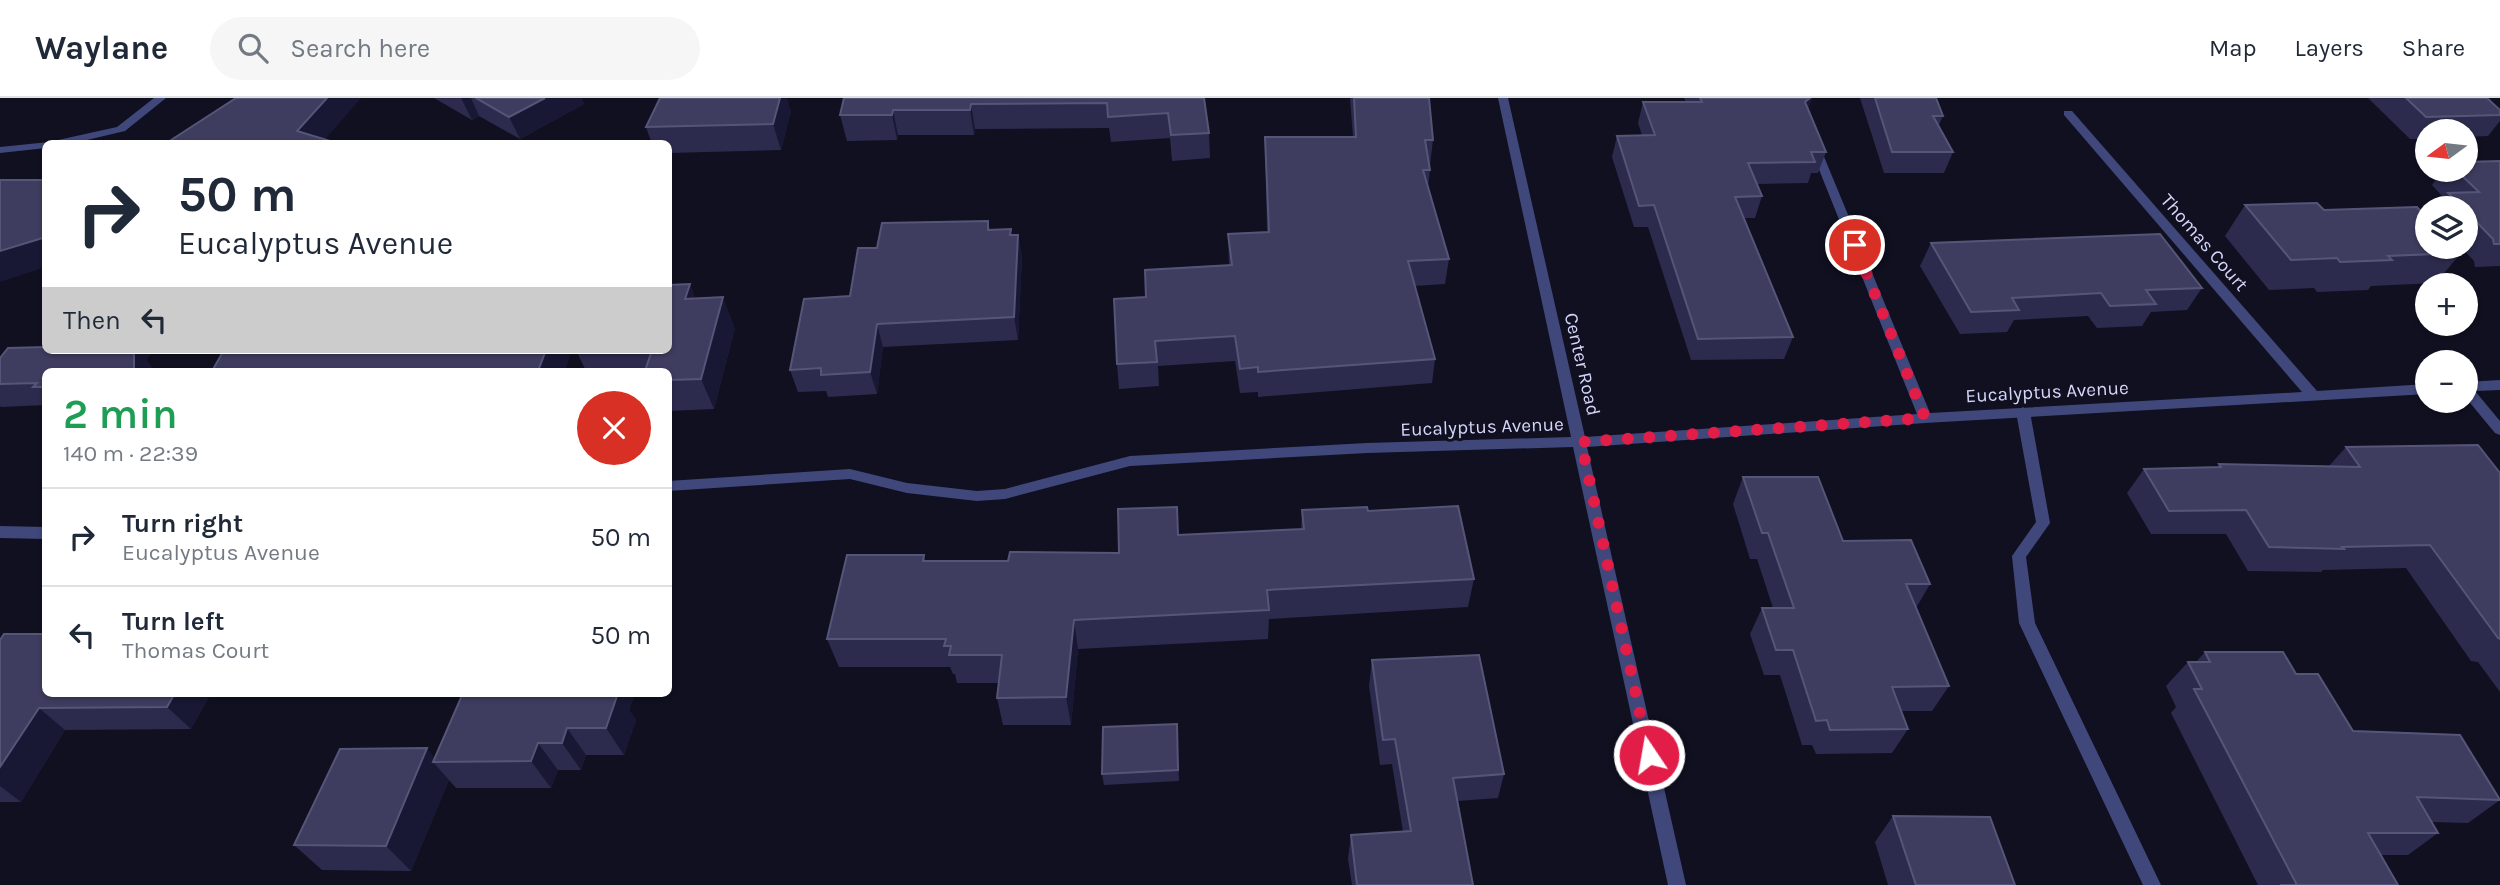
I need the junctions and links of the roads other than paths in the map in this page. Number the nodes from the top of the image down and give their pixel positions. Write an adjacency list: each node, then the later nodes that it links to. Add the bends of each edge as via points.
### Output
1 (161, 98): 5 (street, via 121,128)
2 (1503, 98): 16 (street, Center Road)
3 (2068, 113): 11 (street, Thomas Court)
4 (1810, 135): 14 (street)
5 (70, 140)
6 (42, 145): 7 (street)
7 (0, 150)
8 (2500, 385): 9 (street)
9 (2478, 387)
10 (2415, 390): 11 (street, Eucalyptus Avenue)
11 (2313, 395): 13 (street, Eucalyptus Avenue)
12 (2478, 403): 15 (street)
13 (2023, 412): 14 (street, Eucalyptus Avenue); 21 (street, via 2043,523 2018,556 2027,623)
14 (1925, 418): 16 (street, Eucalyptus Avenue)
15 (2500, 430)
16 (1581, 442): 17 (street, Eucalyptus Avenue, via 1130,461 1005,494 977,496 907,488 850,474); 20 (street, Center Road)
17 (672, 485)
18 (0, 532): 19 (street)
19 (42, 533)
20 (1677, 885)
21 (2152, 885)

